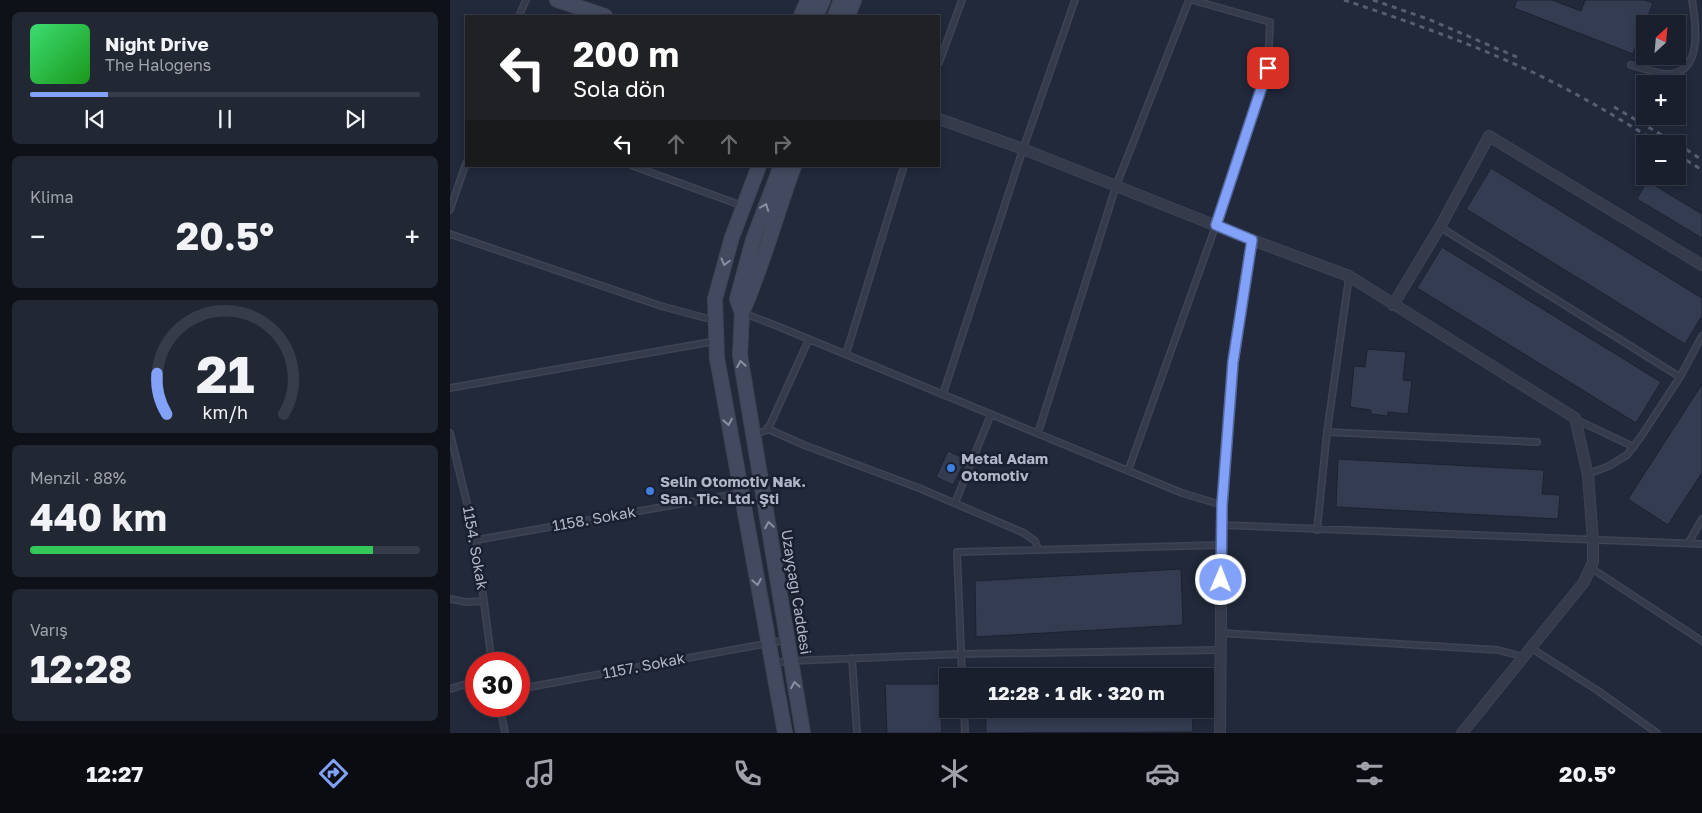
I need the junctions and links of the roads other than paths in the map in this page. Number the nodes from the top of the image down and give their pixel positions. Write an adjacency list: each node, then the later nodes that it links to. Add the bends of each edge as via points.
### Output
1 (526, 0): 11 (lane)
2 (557, 0): 12 (main road)
3 (808, 0): 13 (main road)
4 (823, 0): 14 (main road)
5 (841, 0): 15 (main road)
6 (854, 0): 16 (main road)
7 (962, 0): 17 (lane)
8 (1076, 0): 20 (lane)
9 (1190, 0): 28 (lane); 31 (lane, via 1270,22 1268,68)
10 (1692, 0): 18 (lane, via 1699,46 1690,67 1665,74)
11 (520, 15)
12 (602, 15)
13 (801, 15)
14 (816, 15)
15 (835, 15)
16 (848, 15)
17 (940, 60)
18 (1631, 65)
19 (940, 120): 20 (street)
20 (1023, 149): 28 (street); 46 (lane)
21 (465, 166): 30 (lane)
22 (636, 167): 29 (lane)
23 (753, 167): 29 (main road)
24 (758, 167): 29 (main road)
25 (781, 167): 38 (main road, Uzayçağı Caddesi, one-way to 25, via 737,299 753,240)
26 (794, 167): 38 (main road, via 757,280)
27 (904, 167): 43 (lane)
28 (1116, 186): 31 (street); 52 (lane)
29 (743, 206): 39 (main road, one-way to 39, via 715,299)
30 (450, 210)
31 (1216, 225): 34 (street); 56 (lane)
32 (1440, 227): 35 (street, via 1489,136); 37 (street); 44 (lane)
33 (450, 234): 39 (lane, via 661,306)
34 (1252, 240): 36 (street); 60 (street, via 1233,362)
35 (1702, 265)
36 (1349, 276): 37 (street); 50 (lane)
37 (1393, 306): 48 (street)
38 (742, 313): 41 (lane); 53 (main road, Uzayçağı Caddesi, one-way to 38, via 740,355)
39 (716, 320): 42 (main road)
40 (1702, 336): 44 (lane)
41 (809, 339): 43 (lane); 49 (lane)
42 (716, 341): 45 (lane); 58 (main road, one-way to 58)
43 (846, 354): 46 (lane)
44 (1680, 377): 55 (lane)
45 (450, 388)
46 (943, 394): 47 (lane)
47 (991, 414): 52 (lane); 59 (lane)
48 (1575, 418): 55 (lane); 57 (street)
49 (768, 429): 53 (lane); 59 (lane)
50 (1327, 432): 54 (lane); 63 (lane)
51 (450, 433): 64 (lane, 1154. Sokak)
52 (1038, 433): 56 (lane)
53 (753, 434): 74 (main road, Uzayçağı Caddesi, one-way to 53)
54 (1537, 442)
55 (1634, 447): 57 (lane, via 1609,466)
56 (1128, 471): 60 (lane)
57 (1588, 474): 65 (street)
58 (741, 493): 64 (lane, 1158. Sokak); 76 (main road, one-way to 76)
59 (955, 503): 69 (lane, via 1028,535)
60 (1222, 505): 62 (street)
61 (1702, 519): 66 (lane)
62 (1221, 526): 63 (lane); 68 (street)
63 (1318, 530): 65 (lane)
64 (476, 540): 72 (lane, 1154. Sokak)
65 (1593, 541): 66 (lane); 70 (street)
66 (1689, 542): 67 (lane)
67 (1702, 544)
68 (1222, 545): 69 (lane); 73 (street)
69 (1039, 550): 80 (lane, via 957,552)
70 (1591, 568): 75 (lane); 77 (street, via 1584,582)
71 (450, 599): 72 (lane)
72 (484, 601): 79 (lane, 1154. Sokak)
73 (1221, 633): 78 (street); 81 (lane, via 1498,650)
74 (788, 640): 76 (lane, 1157. Sokak); 83 (main road, Uzayçağı Caddesi)
75 (1702, 641)
76 (768, 643): 84 (main road); 87 (lane, 1157. Sokak)
77 (1531, 648): 81 (street); 98 (lane)
78 (1220, 650): 80 (lane); 96 (street)
79 (490, 652)
80 (961, 654): 82 (lane); 85 (lane)
81 (1524, 657): 97 (street)
82 (852, 658): 83 (lane); 94 (lane)
83 (791, 661): 84 (lane); 93 (main road, Uzayçağı Caddesi, one-way to 83)
84 (772, 663): 92 (main road)
85 (962, 668)
86 (465, 684): 88 (lane)
87 (530, 688)
88 (450, 689)
89 (502, 717): 91 (lane)
90 (964, 718): 95 (lane)
91 (505, 733)
92 (785, 733)
93 (803, 733)
94 (857, 733)
95 (965, 733)
96 (1220, 733)
97 (1462, 733)
98 (1657, 733)

